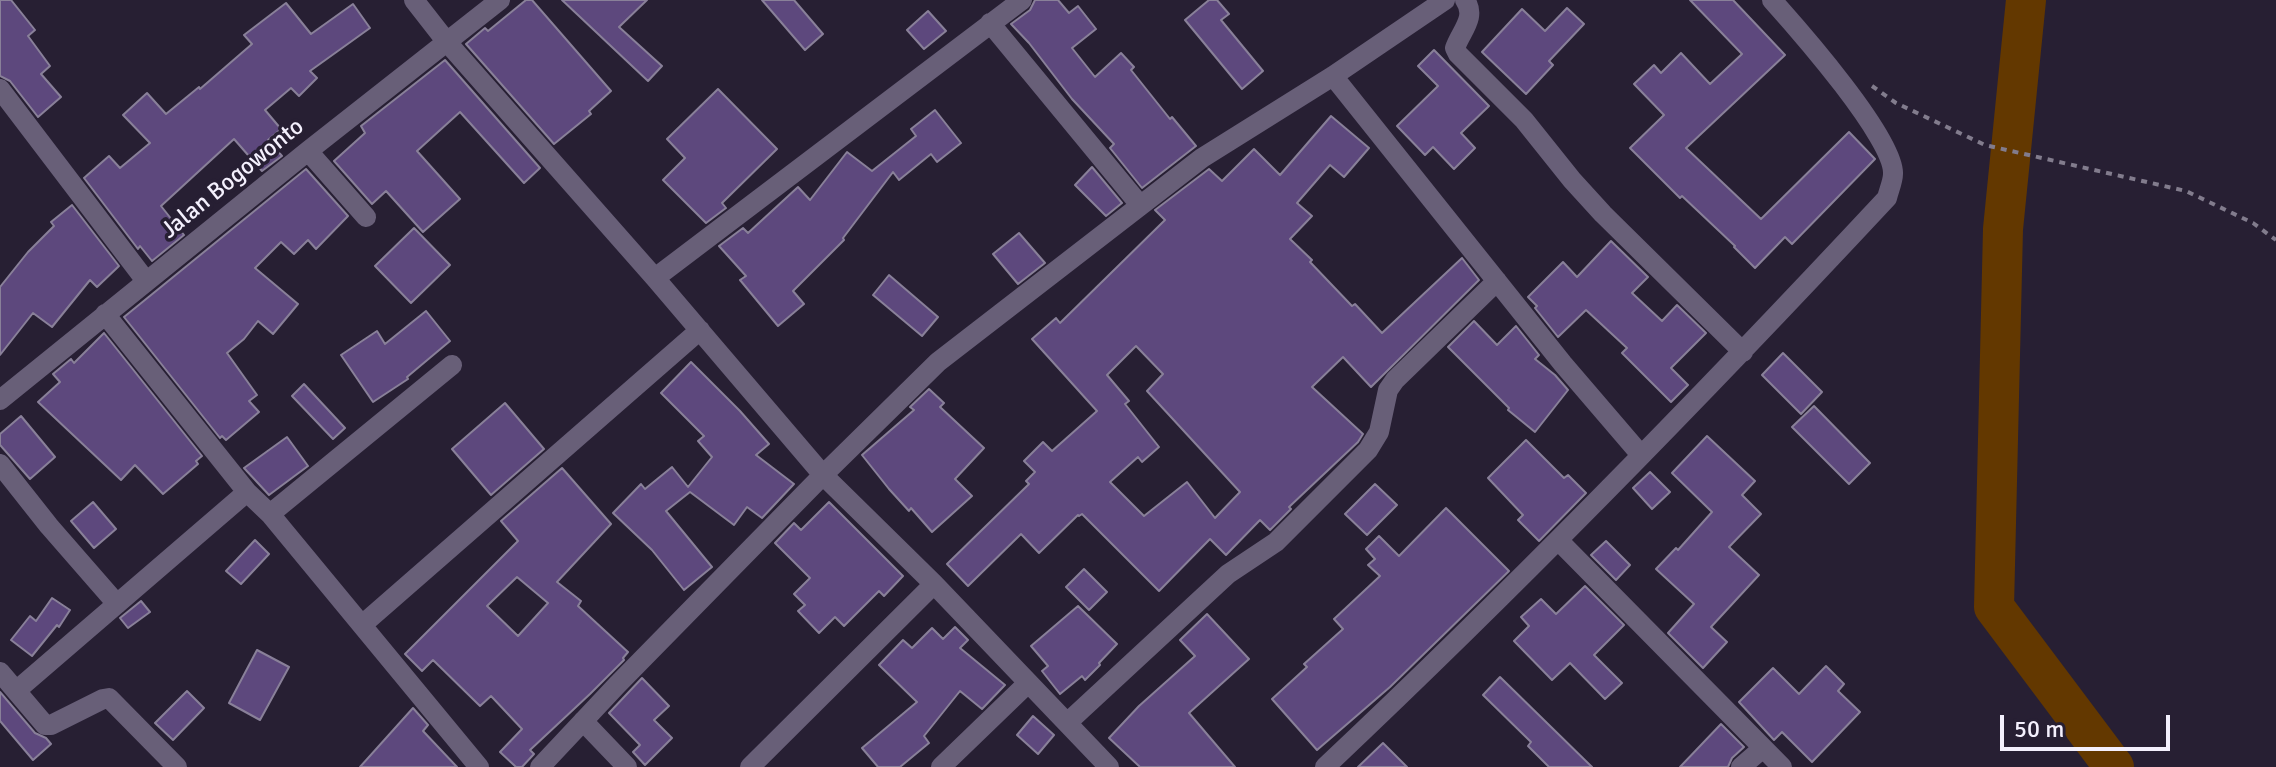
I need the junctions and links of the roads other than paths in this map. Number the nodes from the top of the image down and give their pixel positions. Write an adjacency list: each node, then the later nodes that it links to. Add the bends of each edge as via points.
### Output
1 (414, 0): 8 (street)
2 (500, 0): 8 (street, Jalan Bogowonto)
3 (1022, 0): 7 (street)
4 (1445, 0): 9 (street)
5 (1465, 0): 19 (street, via 1471,11 1455,48 1458,54 1524,120 1603,214)
6 (1772, 0): 19 (street, via 1875,130 1894,172 1887,198)
7 (990, 23): 12 (street); 14 (street)
8 (446, 41): 11 (street, Jalan Bogowonto); 14 (street)
9 (1333, 76): 12 (street, via 1202,158); 16 (street)
10 (0, 89): 15 (street)
11 (308, 151): 13 (street); 15 (street, Jalan Bogowonto)
12 (1140, 205): 24 (street, via 938,362)
13 (366, 217)
14 (655, 278): 18 (street)
15 (146, 281): 17 (street, Jalan Bogowonto)
16 (1497, 281): 22 (street); 35 (street, via 1395,380 1368,450 1276,542 1228,574)
17 (105, 314): 21 (street, Jalan Bogowonto); 25 (street)
18 (700, 330): 24 (street); 30 (street)
19 (1743, 352): 22 (street)
20 (452, 365): 26 (street)
21 (0, 400)
22 (1641, 455): 27 (street)
23 (0, 464): 29 (street)
24 (823, 475): 28 (street); 34 (street)
25 (247, 492): 26 (street); 29 (street)
26 (270, 514): 30 (street)
27 (1558, 540): 36 (street); 44 (street)
28 (934, 584): 32 (street); 41 (street)
29 (117, 604): 33 (street)
30 (362, 625): 38 (street)
31 (0, 672): 33 (street)
32 (1028, 683): 35 (street); 42 (street)
33 (17, 690): 37 (street, via 45,725 109,698)
34 (583, 721): 39 (street); 40 (street)
35 (1067, 723): 43 (street)
36 (1763, 748): 45 (street); 46 (street)
37 (177, 767)
38 (479, 767)
39 (540, 767)
40 (627, 767)
41 (750, 767)
42 (941, 767)
43 (1109, 767)
44 (1325, 767)
45 (1741, 767)
46 (1782, 767)

